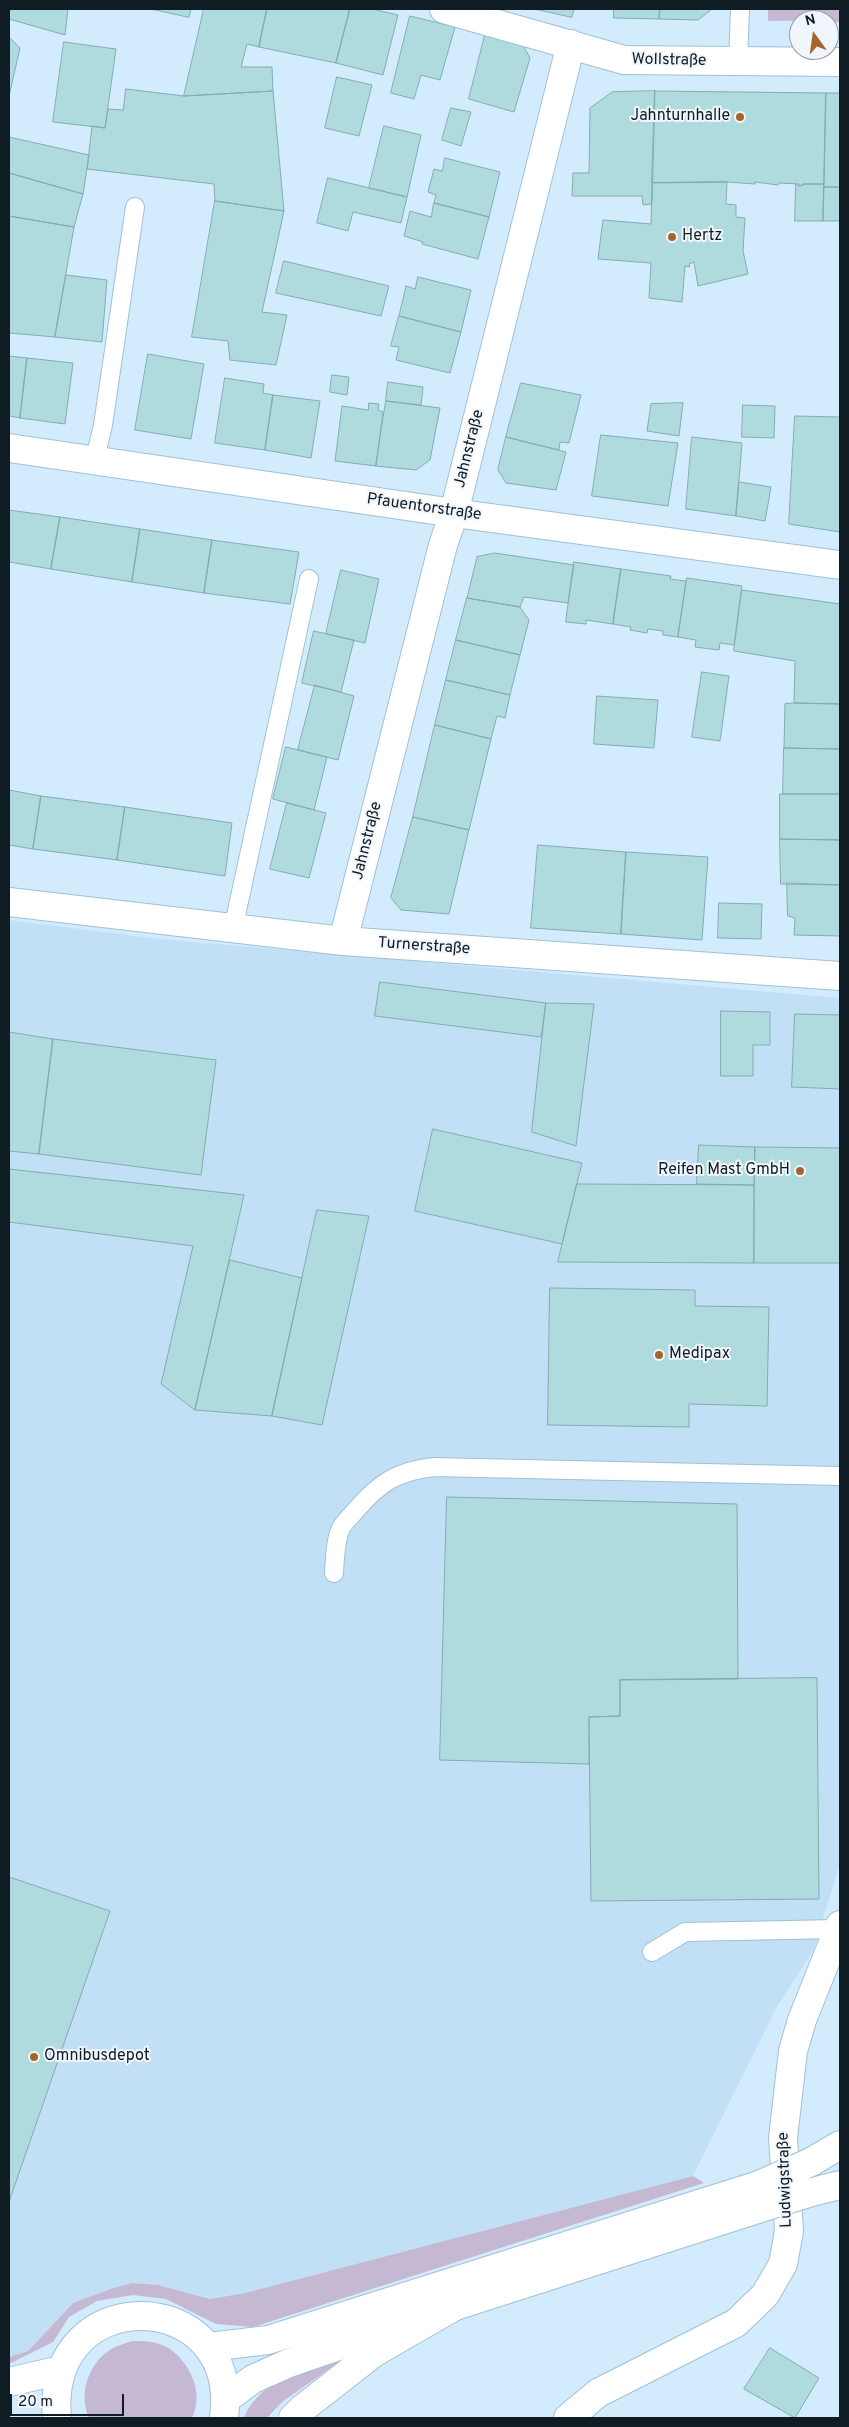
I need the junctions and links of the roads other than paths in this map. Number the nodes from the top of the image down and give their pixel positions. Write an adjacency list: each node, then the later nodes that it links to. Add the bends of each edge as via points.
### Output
1 (444, 9): 3 (main road, Wollstraße)
2 (740, 9): 4 (lane)
3 (571, 44): 4 (main road, Wollstraße, via 624,60); 9 (main road, Jahnstraße)
4 (738, 62): 5 (main road, Wollstraße)
5 (840, 62)
6 (135, 207): 8 (lane, via 103,425)
7 (9, 448): 8 (main road, Pfauentorstraße)
8 (95, 459): 9 (main road, Pfauentorstraße)
9 (454, 513): 10 (main road, Pfauentorstraße); 14 (main road, Jahnstraße)
10 (840, 565)
11 (309, 579): 13 (lane)
12 (9, 902): 13 (main road, Turnerstraße)
13 (233, 929): 14 (main road, Turnerstraße)
14 (343, 941): 15 (main road, Turnerstraße)
15 (840, 976)
16 (840, 1476): 17 (lane, via 434,1467 411,1470 392,1477 373,1492 341,1528)
17 (334, 1573)
18 (839, 1927): 19 (lane, via 685,1932); 30 (main road, Ludwigstraße, via 793,2051 784,2138 789,2231 783,2264 765,2295 736,2323 598,2393)
19 (652, 1952)
20 (840, 2144): 22 (main road, bridge)
21 (840, 2185): 22 (main road, bridge, via 812,2192)
22 (760, 2197): 23 (main road); 24 (main road, via 268,2340)
23 (455, 2306): 27 (main road, via 288,2363 253,2379); 29 (main road, via 375,2352)
24 (209, 2348): 25 (main road, via 185,2327 156,2316 124,2316 95,2327 72,2349); 27 (main road, via 222,2372)
25 (61, 2370): 26 (main road); 28 (main road, via 55,2398)
26 (9, 2382)
27 (225, 2408)
28 (57, 2418)
29 (293, 2418)
30 (568, 2418)

